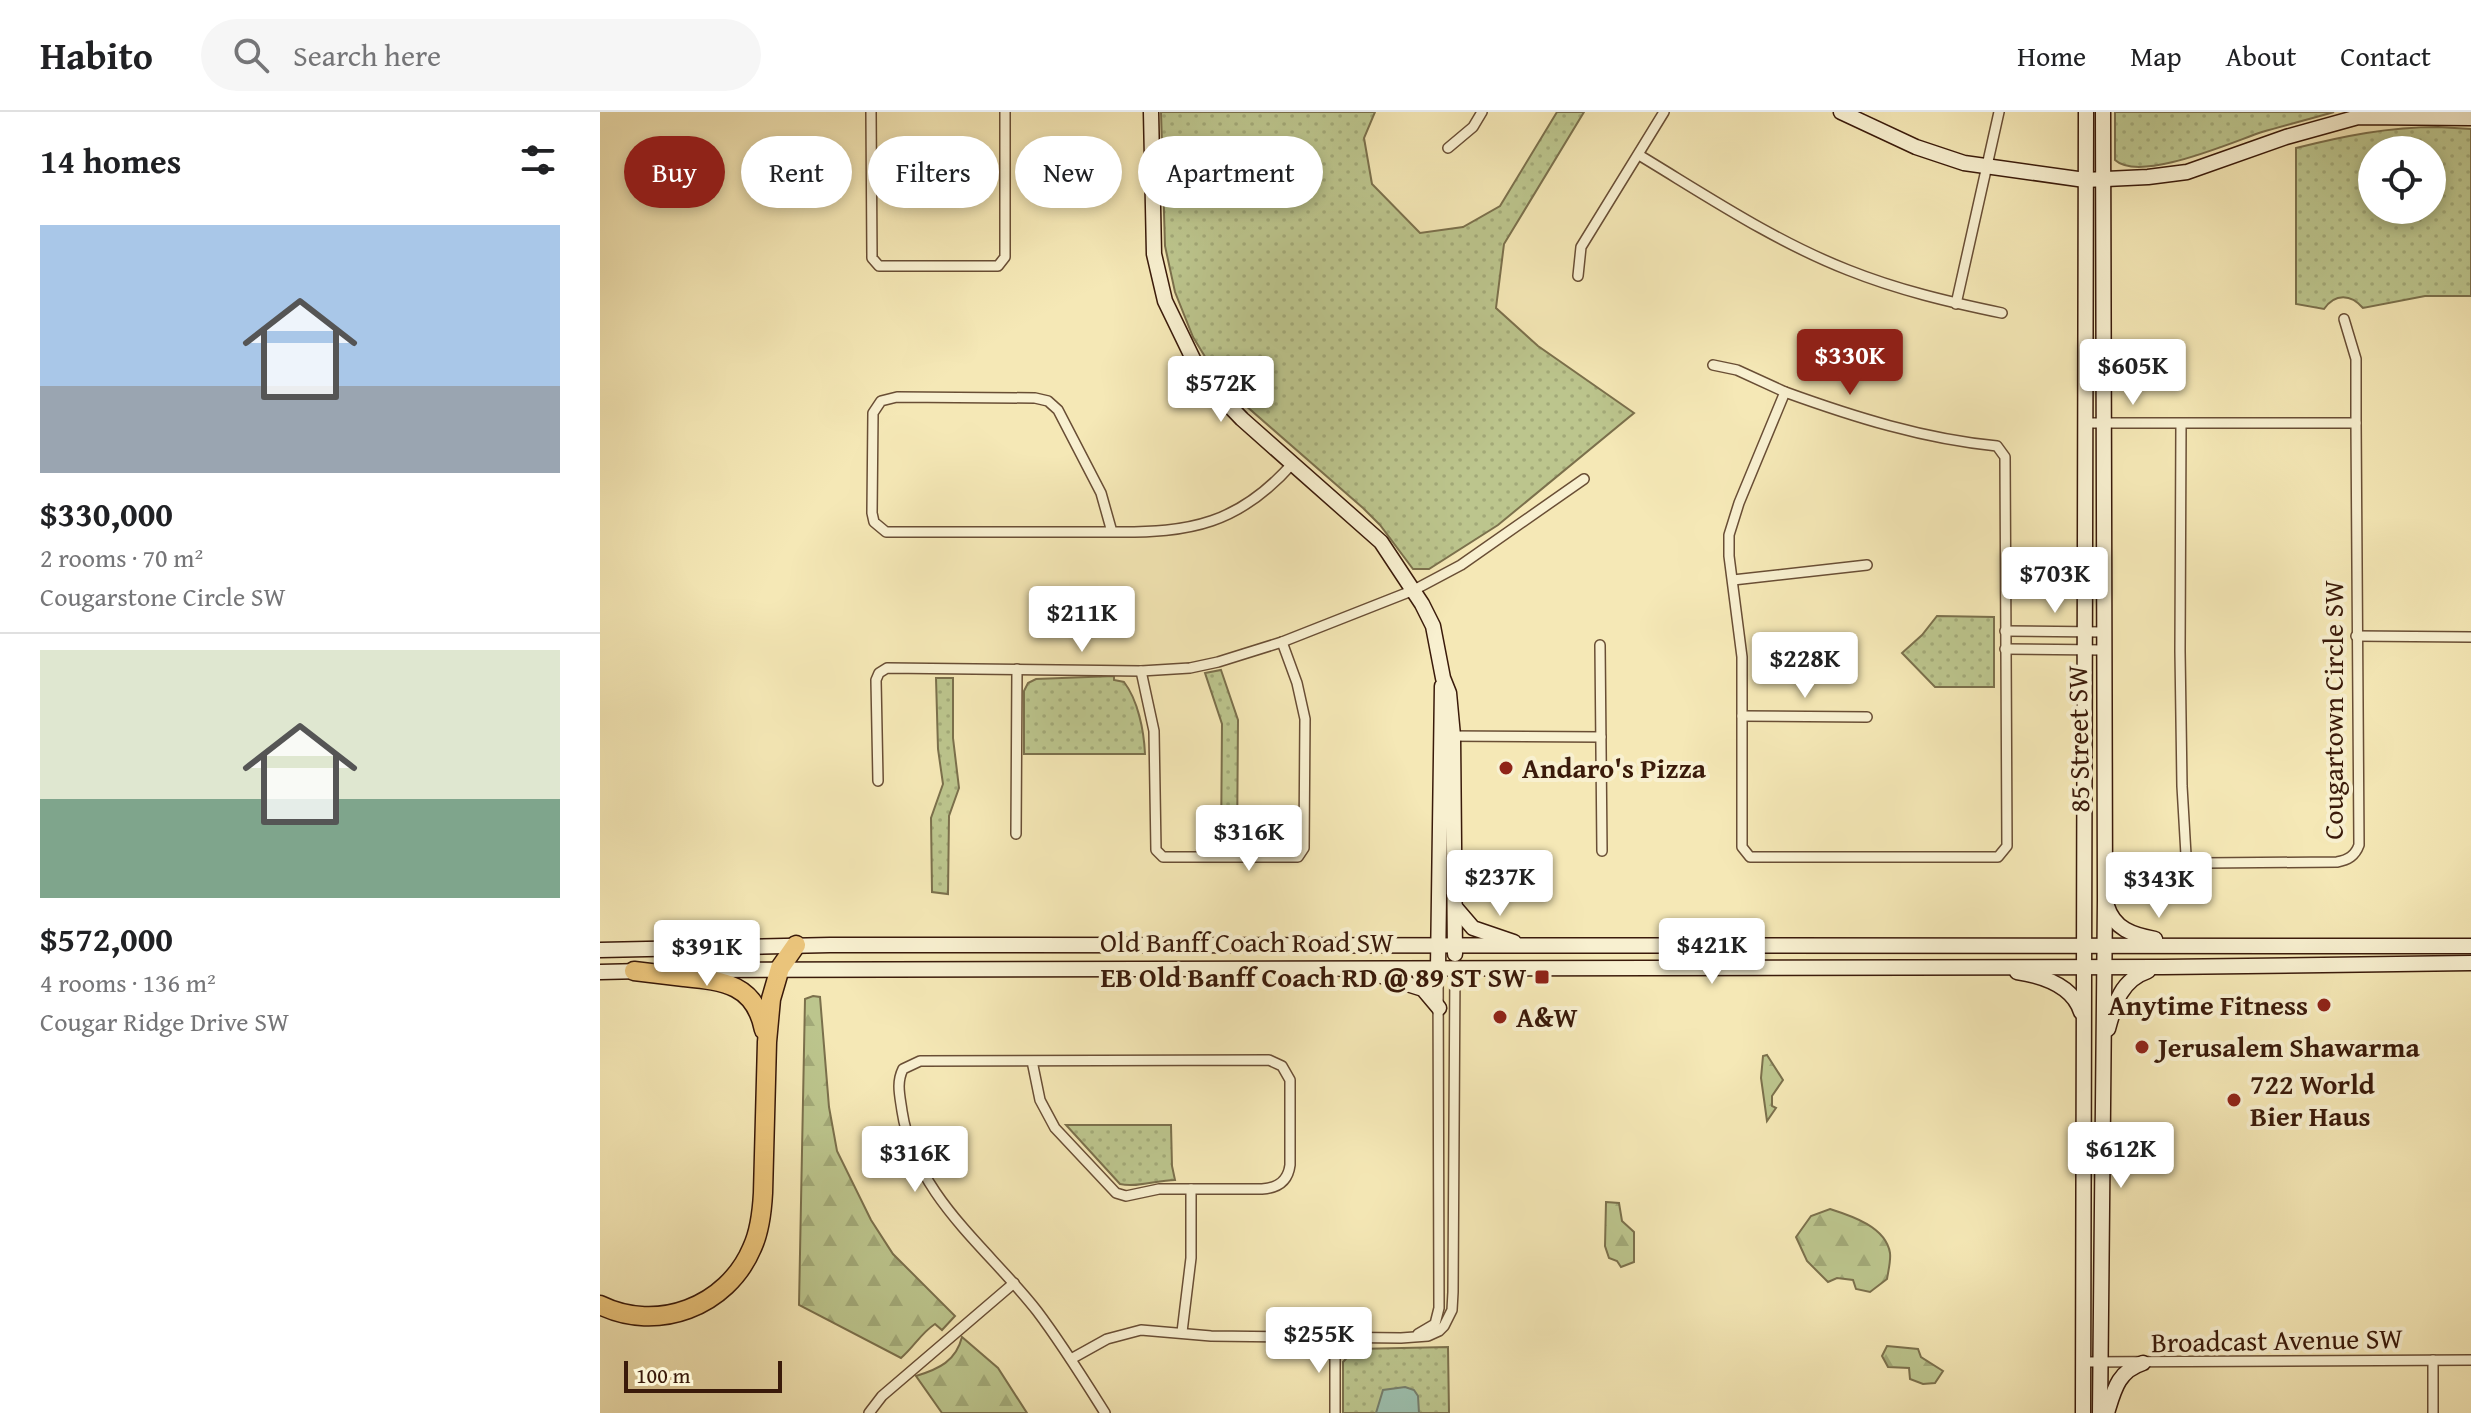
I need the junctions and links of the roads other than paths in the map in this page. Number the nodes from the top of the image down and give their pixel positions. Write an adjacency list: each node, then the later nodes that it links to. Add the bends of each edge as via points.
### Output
1 (871, 112): 2 (street, via 872,258 879,266 998,266 1005,257)
2 (1005, 112)
3 (1151, 112): 27 (main road, via 1154,254 1170,315 1217,393)
4 (1482, 112): 12 (street)
5 (1664, 112): 13 (street)
6 (1841, 112): 14 (main road, via 1916,147)
7 (1999, 112): 14 (street)
8 (2086, 112): 15 (main road, 85 Street SW)
9 (2103, 112): 16 (main road, 85 Street SW)
10 (2358, 115): 11 (main road); 16 (main road, via 2187,172)
11 (2471, 118)
12 (1448, 148)
13 (1639, 155): 17 (street, via 1581,247); 18 (street, via 1813,255 1889,286)
14 (1988, 168): 15 (main road); 18 (street)
15 (2085, 180): 16 (main road); 23 (main road, 85 Street SW)
16 (2103, 180): 24 (main road, 85 Street SW)
17 (1578, 276)
18 (1956, 304): 19 (street)
19 (2002, 313)
20 (2344, 319): 26 (street, Cougartown Circle SW, via 2356,359)
21 (1713, 365): 22 (street)
22 (1785, 392): 31 (street, via 1733,521); 33 (street, via 1875,422 1997,446 2005,457)
23 (2086, 423): 24 (street); 34 (main road, 85 Street SW)
24 (2102, 423): 25 (street); 35 (main road, 85 Street SW)
25 (2181, 423): 26 (street); 36 (street, Cougartown Circle SW, via 2182,786 2184,844 2190,859 2337,862 2357,851)
26 (2356, 423): 36 (street, Cougartown Circle SW)
27 (1293, 463): 29 (street, via 1258,499 1218,518 1176,531); 32 (main road, via 1381,542)
28 (1584, 479): 32 (street, via 1461,565)
29 (1112, 532): 29 (street, via 886,532 872,513 873,413 881,401 897,397 1048,401 1091,472)
30 (1867, 565): 31 (street)
31 (1733, 580): 45 (street)
32 (1414, 590): 38 (street); 47 (main road, via 1433,626 1449,693)
33 (2005, 631): 34 (street); 40 (street)
34 (2084, 632): 35 (street); 41 (main road, 85 Street SW)
35 (2103, 632): 42 (main road, 85 Street SW)
36 (2356, 636): 37 (street)
37 (2471, 637)
38 (1282, 642): 44 (street, via 1204,665); 44 (street, via 1305,719 1304,848 1298,857 1163,857 1156,850 1154,731)
39 (1600, 645): 48 (street)
40 (2005, 649): 41 (street); 45 (street, via 2007,846 1998,857 1750,857 1742,847)
41 (2083, 650): 42 (street); 55 (main road, 85 Street SW)
42 (2103, 650): 53 (main road, 85 Street SW)
43 (1017, 669): 44 (street); 49 (street, via 883,670 876,680); 51 (street)
44 (1141, 671)
45 (1742, 716): 46 (street)
46 (1867, 717)
47 (1447, 736): 48 (street); 50 (main road)
48 (1601, 737): 52 (street)
49 (878, 781)
50 (1446, 815): 54 (main road); 60 (main road)
51 (1016, 834)
52 (1602, 851)
53 (2105, 900): 56 (main road, 85 Street SW); 58 (main road, via 2110,916 2124,930)
54 (1455, 906): 61 (main road); 62 (main road, via 1473,928)
55 (2084, 944): 56 (main road, Old Banff Coach Road SW); 62 (main road, Old Banff Coach Road SW); 66 (main road, 85 Street SW)
56 (2104, 944): 58 (main road, Old Banff Coach Road SW); 67 (main road, 85 Street SW)
57 (796, 945): 60 (main road, Old Banff Coach Road SW); 63 (main road, Old Banff Coach Road SW); 69 (highway)
58 (2203, 946): 59 (main road, Old Banff Coach Road SW)
59 (2471, 946)
60 (1438, 947): 61 (main road, Old Banff Coach Road SW); 71 (main road)
61 (1455, 947): 62 (main road, Old Banff Coach Road SW); 72 (main road)
62 (1530, 947)
63 (600, 950)
64 (2471, 963): 68 (main road, Old Banff Coach Road SW)
65 (1985, 966): 66 (main road, Old Banff Coach Road SW); 72 (main road, Old Banff Coach Road SW); 76 (main road, via 2058,985 2076,1000)
66 (2084, 967): 67 (main road, Old Banff Coach Road SW); 76 (main road, 85 Street SW)
67 (2105, 967): 68 (main road, Old Banff Coach Road SW); 78 (main road, 85 Street SW)
68 (2163, 967): 78 (main road, via 2136,975 2125,985)
69 (780, 968): 70 (main road, Old Banff Coach Road SW); 73 (main road, Old Banff Coach Road SW); 77 (highway)
70 (1344, 968): 71 (main road, Old Banff Coach Road SW); 75 (main road, via 1417,986)
71 (1438, 968): 72 (main road, Old Banff Coach Road SW); 75 (street)
72 (1455, 968): 81 (street)
73 (634, 971): 74 (main road, Old Banff Coach Road SW); 77 (highway, via 735,987 755,1004)
74 (600, 972)
75 (1439, 1008): 80 (street)
76 (2083, 1024): 93 (main road, 85 Street SW)
77 (767, 1042): 86 (highway, via 761,1218 739,1271 703,1304 673,1314 647,1317)
78 (2103, 1049): 94 (main road, 85 Street SW)
79 (1032, 1061): 84 (street, via 1050,1119 1110,1189 1126,1196); 84 (street, via 1269,1060 1282,1066 1290,1080 1287,1176 1270,1188); 85 (street, via 920,1061 903,1069 898,1083 910,1143 930,1187)
80 (1439, 1080): 81 (street); 82 (street)
81 (1454, 1080): 83 (street)
82 (1439, 1184): 83 (street); 87 (street)
83 (1453, 1184): 87 (street, via 1453,1303 1449,1318)
84 (1191, 1189): 88 (street, via 1191,1258)
85 (1014, 1283): 90 (street); 96 (street)
86 (600, 1305)
87 (1435, 1329): 89 (street, via 1401,1338)
88 (1182, 1332): 89 (street); 90 (street, via 1126,1333)
89 (1335, 1338): 98 (street)
90 (1071, 1359): 97 (street)
91 (2433, 1360): 92 (street, Broadcast Avenue SW); 95 (street, Broadcast Avenue SW); 102 (street)
92 (2471, 1360)
93 (2083, 1362): 94 (street, Broadcast Avenue SW); 99 (main road, 85 Street SW)
94 (2100, 1362): 95 (street, Broadcast Avenue SW); 100 (main road, 85 Street SW)
95 (2143, 1363): 101 (main road, via 2117,1382)
96 (869, 1413)
97 (1105, 1413)
98 (1335, 1413)
99 (2083, 1413)
100 (2100, 1413)
101 (2107, 1413)
102 (2433, 1413)

